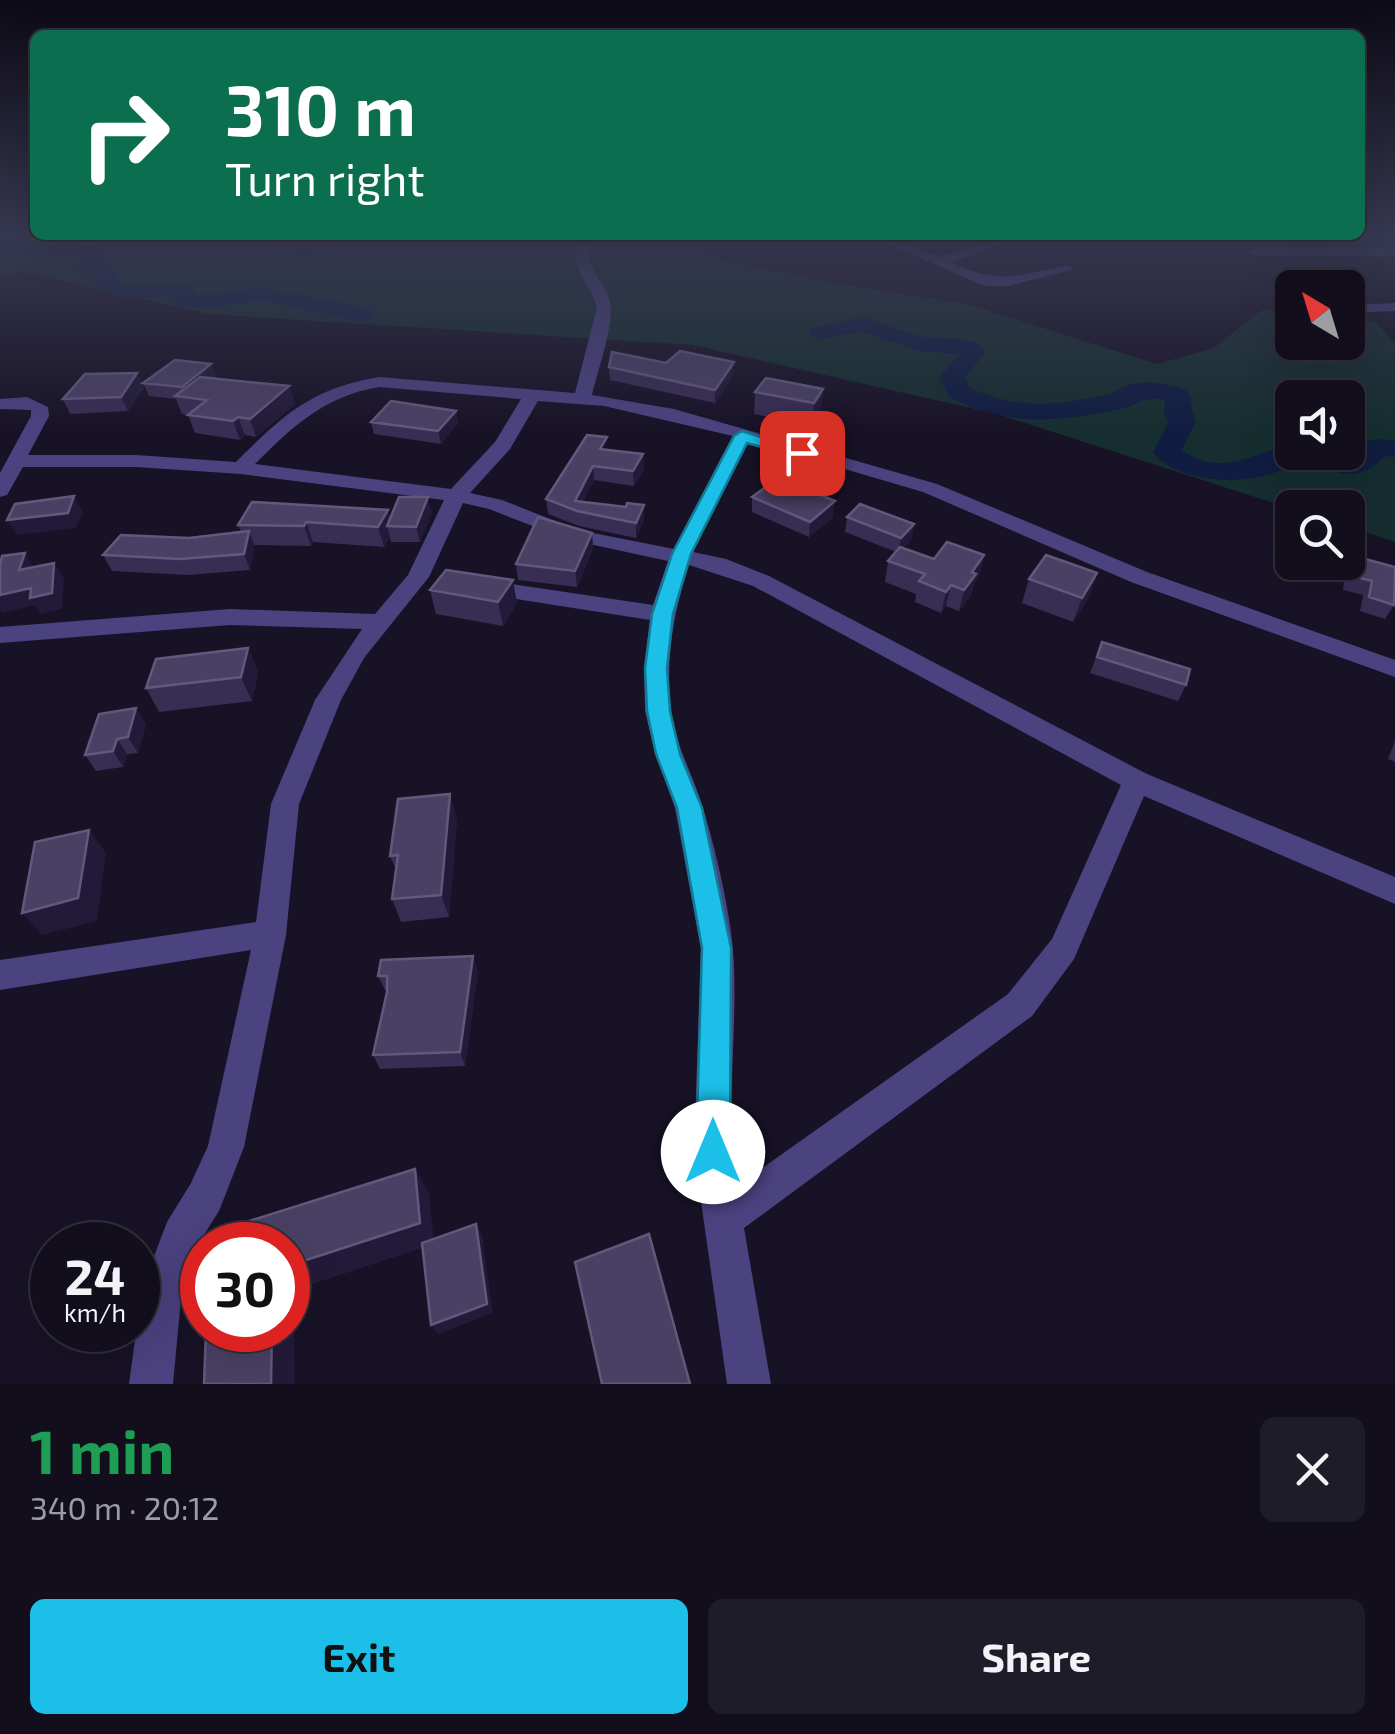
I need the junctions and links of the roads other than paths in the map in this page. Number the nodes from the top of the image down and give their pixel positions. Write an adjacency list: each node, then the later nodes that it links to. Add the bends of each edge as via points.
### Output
1 (603, 303): 5 (street)
2 (1395, 307): 3 (street)
3 (1365, 308)
4 (531, 397): 5 (street); 9 (street, via 354,384 308,403); 11 (street, via 503,445)
5 (583, 398): 7 (street, via 668,413)
6 (0, 404): 8 (street, via 39,408)
7 (742, 436): 12 (street); 17 (street, via 930,488 1139,576)
8 (16, 461): 9 (street); 10 (street)
9 (240, 468): 11 (street)
10 (0, 491)
11 (456, 496): 12 (street, via 573,535); 13 (street)
12 (681, 554): 14 (street); 18 (street, via 761,581)
13 (437, 580): 14 (street); 15 (street)
14 (662, 614): 22 (street, via 658,711 690,808 717,948 713,1152)
15 (381, 622): 16 (street, via 230,617); 20 (street, via 328,700 284,804)
16 (0, 635)
17 (1395, 669)
18 (1138, 781): 19 (street); 22 (street, via 1063,950 1020,1005)
19 (1395, 890)
20 (270, 936): 21 (street); 23 (street, via 226,1147 162,1288)
21 (0, 974)
22 (723, 1220): 24 (street)
23 (151, 1384)
24 (749, 1384)

